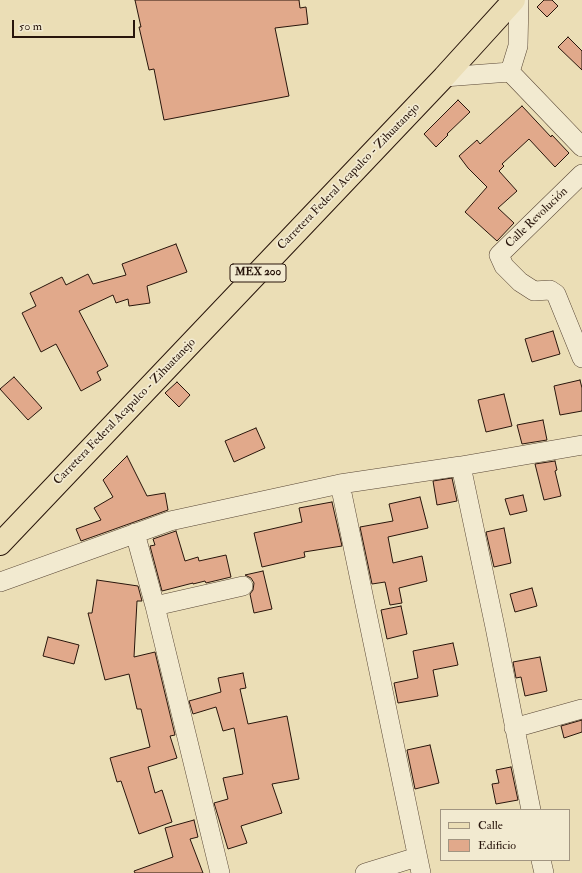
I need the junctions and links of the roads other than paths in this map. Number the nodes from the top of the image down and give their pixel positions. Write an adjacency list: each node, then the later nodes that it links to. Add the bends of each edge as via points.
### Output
1 (514, 0): 4 (main road, Carretera Federal Acapulco - Zihuatanejo / MEX 200)
2 (519, 0): 3 (street, via 518,46)
3 (510, 72): 4 (street); 5 (street)
4 (444, 77): 12 (main road, Carretera Federal Acapulco - Zihuatanejo / MEX 200)
5 (582, 146)
6 (582, 174): 7 (street, Calle Revolución, via 499,255 504,266 520,282 534,291 550,290 556,294)
7 (582, 358)
8 (582, 445): 9 (street)
9 (461, 466): 10 (street); 17 (street)
10 (340, 484): 11 (street, via 170,521); 20 (street)
11 (135, 533): 13 (street); 15 (street)
12 (0, 544)
13 (0, 582)
14 (243, 586): 15 (street)
15 (155, 606): 21 (street)
16 (582, 709): 17 (street)
17 (514, 728): 18 (street)
18 (531, 809)
19 (541, 861): 23 (street)
20 (419, 865): 22 (street)
21 (220, 873)
22 (365, 873)
23 (544, 873)

